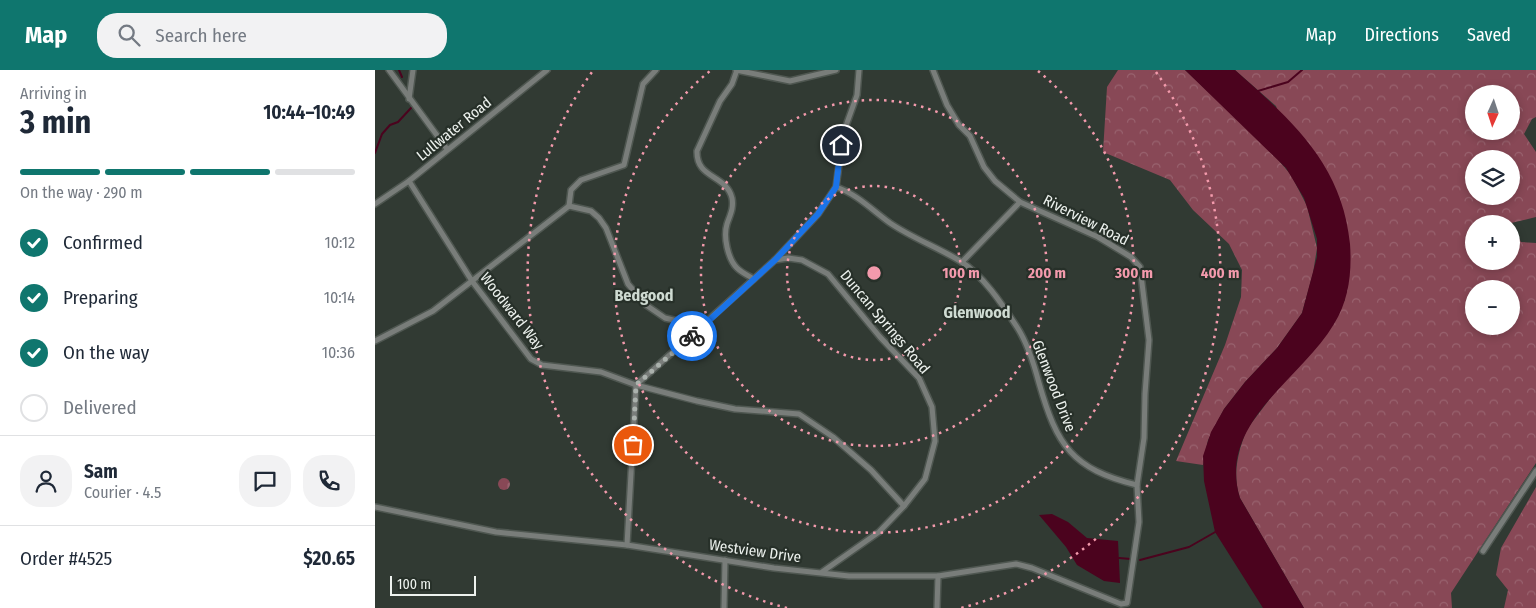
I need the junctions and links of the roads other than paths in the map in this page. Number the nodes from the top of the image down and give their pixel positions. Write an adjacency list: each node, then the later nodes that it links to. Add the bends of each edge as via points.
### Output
1 (389, 70): 9 (street)
2 (413, 70): 9 (street)
3 (547, 70): 10 (street, Lullwater Road)
4 (655, 70): 15 (street, via 643,84 624,165 581,180 571,190)
5 (737, 70): 6 (street, via 790,81); 18 (street, via 697,156 704,172 725,186 731,196 733,206 726,226 726,245 737,268)
6 (836, 70)
7 (859, 70): 12 (street, via 857,95 843,134)
8 (933, 70): 13 (street, Riverview Road, via 947,105 970,136 984,167)
9 (409, 99): 10 (street)
10 (447, 149): 11 (street, Lullwater Road)
11 (409, 181): 14 (street, Lullwater Road); 19 (street, Woodward Way)
12 (836, 187): 16 (street, via 818,214); 17 (street, Glenwood Drive, via 847,191 890,223)
13 (1020, 202): 17 (street); 24 (street, Riverview Road, via 1098,238 1131,257 1140,267 1149,340 1144,438)
14 (375, 204)
15 (569, 206): 19 (street); 20 (street, via 591,211 599,218 628,284 646,305 665,318)
16 (775, 260): 18 (street); 25 (street, Duncan Springs Road, via 802,260 828,274 919,378 929,396 935,424 932,457 925,479)
17 (962, 262): 24 (street, Glenwood Drive, via 988,287 1018,328 1032,357 1045,405 1063,443 1073,455 1100,474)
18 (754, 279): 20 (street)
19 (472, 281): 21 (street, via 433,310); 22 (street, Woodward Way, via 531,359 542,365 601,372)
20 (703, 327): 22 (street)
21 (375, 341)
22 (636, 385): 25 (street, Woodward Way, via 735,409 799,414 833,437 871,470); 27 (street)
23 (1536, 471): 28 (street)
24 (1137, 485): 32 (street, Riverview Road, via 1139,522)
25 (904, 506): 30 (street, Duncan Springs Road, via 879,532)
26 (375, 507): 27 (street, Westview Drive, via 495,532)
27 (627, 545): 29 (street, Westview Drive)
28 (1483, 551)
29 (725, 560): 30 (street, Westview Drive); 33 (street)
30 (821, 573): 31 (street, Westview Drive)
31 (937, 576): 32 (street, Westview Drive, via 1016,564 1121,604); 34 (street)
32 (1127, 603)
33 (724, 608)
34 (937, 608)

